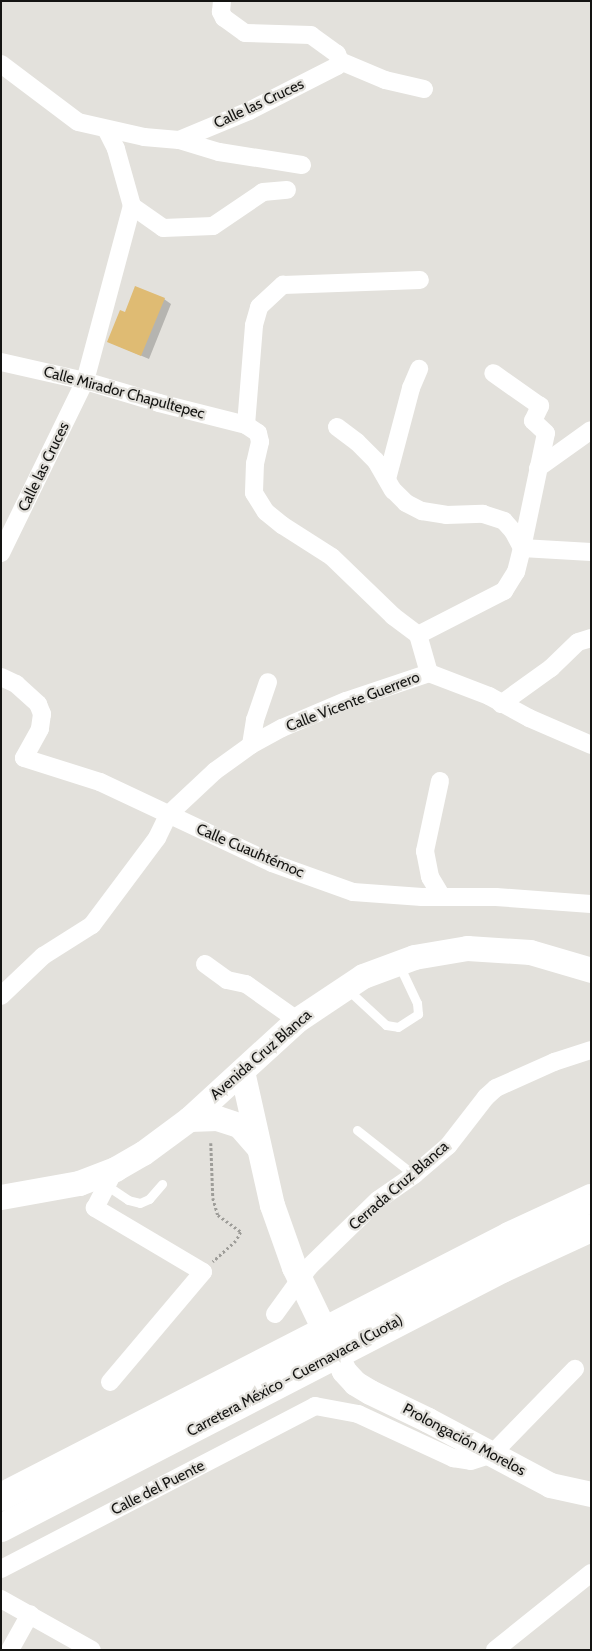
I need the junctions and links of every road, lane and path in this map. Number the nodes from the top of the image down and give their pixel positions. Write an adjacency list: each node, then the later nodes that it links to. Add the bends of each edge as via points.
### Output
1 (222, 1): 2 (street, via 224,18 245,33 310,35 337,54)
2 (340, 61): 4 (street, via 385,80); 6 (street, Calle las Cruces, via 337,66 250,111)
3 (1, 64): 5 (street, Calle las Cruces, via 78,122)
4 (424, 89)
5 (106, 130): 6 (street, Calle las Cruces); 9 (street, via 116,149)
6 (179, 140): 7 (street, via 219,152)
7 (302, 165)
8 (287, 190): 9 (street, via 264,192 213,226 163,228)
9 (132, 206): 14 (street, Calle las Cruces)
10 (420, 280): 15 (street, via 282,286 259,307 254,325)
11 (1, 362): 14 (street, Calle Mirador Chapultepec)
12 (419, 369): 19 (street)
13 (493, 373): 18 (street, via 540,406 533,421 546,433)
14 (85, 381): 15 (street, Calle Mirador Chapultepec); 22 (street, Calle las Cruces)
15 (246, 425): 23 (street, via 258,433 260,442 255,463 254,493 266,512 332,557 393,616)
16 (337, 427): 19 (street, via 376,461)
17 (591, 430): 18 (street)
18 (538, 468): 20 (street)
19 (387, 479): 20 (street, via 400,496 422,511 446,515 483,514 504,521)
20 (522, 548): 21 (street); 23 (street, via 516,572 504,591)
21 (591, 552)
22 (1, 554)
23 (418, 635): 25 (street)
24 (591, 638): 28 (street, via 578,642 551,668)
25 (429, 673): 28 (street, Calle Vicente Guerrero, via 489,696); 29 (street, Calle Vicente Guerrero, via 346,701)
26 (1, 677): 32 (street, Calle Cuauhtémoc, via 16,684 38,704 42,714 40,729 24,758 100,782)
27 (268, 682): 29 (street, via 255,720)
28 (501, 704): 30 (street, Calle Vicente Guerrero)
29 (251, 745): 32 (street, Calle Vicente Guerrero, via 215,771)
30 (591, 745)
31 (440, 781): 33 (street, via 425,851 430,877)
32 (168, 815): 33 (street, Calle Cuauhtémoc, via 272,863 353,892); 39 (street, Calle Vicente Guerrero, via 156,838 92,924 43,956)
33 (442, 897): 34 (street, Calle Cuauhtémoc, via 496,897)
34 (591, 904)
35 (398, 963): 37 (main road, Avenida Cruz Blanca, via 467,948 530,952); 38 (main road, Avenida Cruz Blanca, via 363,976); 38 (lane, via 417,1003 418,1014 398,1027 386,1025)
36 (204, 964): 40 (street, via 228,980 246,984)
37 (591, 970)
38 (345, 987): 40 (main road, Avenida Cruz Blanca)
39 (1, 996)
40 (298, 1020): 42 (main road, Avenida Cruz Blanca)
41 (591, 1050): 47 (street, Cerrada Cruz Blanca, via 554,1062 496,1088 486,1096 448,1146)
42 (242, 1071): 43 (main road, Avenida Cruz Blanca); 46 (main road)
43 (189, 1119): 46 (main road, via 217,1118 239,1125); 48 (main road, Avenida Cruz Blanca)
44 (357, 1130): 47 (lane)
45 (211, 1143): 54 (path, via 218,1215 241,1232 236,1241)
46 (257, 1146): 53 (main road, via 272,1205)
47 (414, 1175): 53 (street, Cerrada Cruz Blanca, via 378,1200)
48 (110, 1177): 49 (lane, via 128,1200 140,1203 149,1199); 50 (main road, Avenida Cruz Blanca); 54 (street, via 95,1208)
49 (162, 1184)
50 (1, 1197)
51 (591, 1198): 60 (highway, Carretera México - Cuernavaca (Cuota), via 510,1236)
52 (591, 1228): 61 (highway, Carretera México - Cuernavaca (Cuota), via 493,1273)
53 (301, 1267): 55 (street, Cerrada Cruz Blanca); 58 (main road, Prolongación Morelos, via 344,1371 355,1383)
54 (203, 1272): 57 (street)
55 (275, 1314)
56 (575, 1369): 58 (street)
57 (110, 1382)
58 (492, 1454): 59 (main road, Prolongación Morelos, via 550,1485); 62 (street, Calle del Puente, via 471,1462 453,1458 358,1414 315,1406)
59 (591, 1494)
60 (1, 1497)
61 (1, 1528)
62 (1, 1569)
63 (591, 1573): 68 (street)
64 (1, 1599): 65 (street)
65 (30, 1614): 66 (street); 67 (street)
66 (10, 1650)
67 (92, 1650)
68 (495, 1650)

